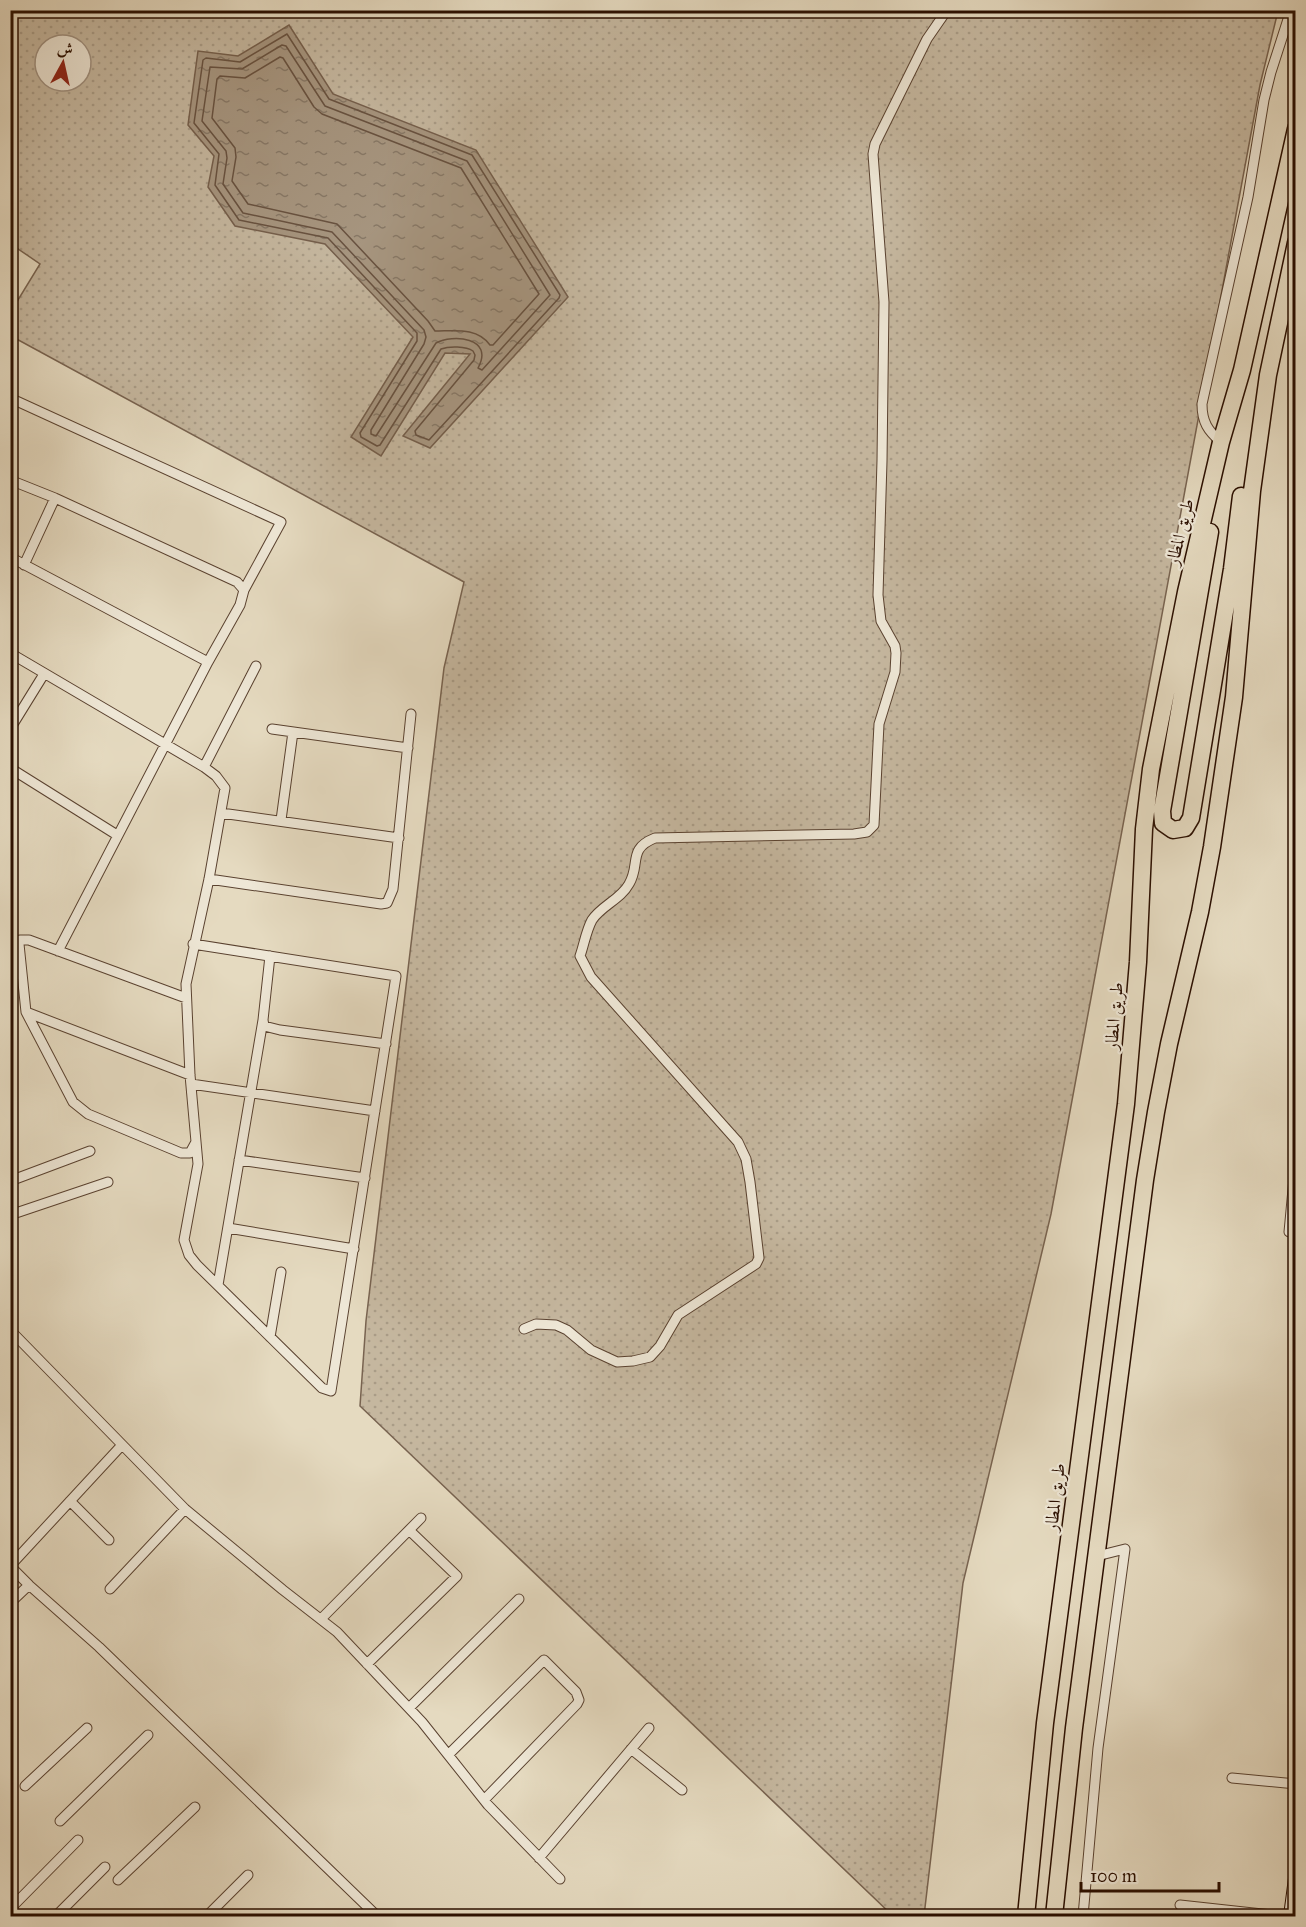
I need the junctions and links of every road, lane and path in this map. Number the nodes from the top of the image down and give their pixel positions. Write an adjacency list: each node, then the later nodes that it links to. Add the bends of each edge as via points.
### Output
1 (947, 10): 54 (street, via 927,39 873,154 884,302 878,595 881,621 896,653 895,672 879,724 874,825 867,832 854,834 646,841 637,852 630,884 592,920 580,956 591,977 738,1142 746,1159 759,1258 756,1264 678,1315 650,1357 617,1362 591,1350 556,1325 536,1324)
2 (1291, 10): 8 (street, via 1264,100 1248,197 1202,404 1205,424)
3 (1296, 129): 6 (highway, طريق المطار)
4 (1296, 243): 5 (highway)
5 (1277, 331): 6 (highway, via 1242,488 1191,818 1185,828 1173,831 1163,823 1161,811); 63 (highway, via 1252,491 1228,739 1200,912 1156,1112)
6 (1240, 375): 8 (highway, طريق المطار)
7 (10, 398): 13 (street, via 281,522)
8 (1221, 442): 96 (highway, طريق المطار, via 1151,769 1126,1104 1045,1723)
9 (10, 480): 10 (street)
10 (55, 498): 12 (street); 13 (street, via 237,582)
11 (10, 557): 12 (street)
12 (24, 565): 15 (street)
13 (244, 590): 15 (street, via 240,605)
14 (10, 653): 17 (street)
15 (208, 662): 22 (street)
16 (256, 666): 24 (street)
17 (44, 674): 19 (street); 22 (street)
18 (411, 714): 23 (street)
19 (10, 729)
20 (272, 729): 21 (street)
21 (293, 732): 23 (street); 27 (street)
22 (165, 744): 24 (street); 28 (street)
23 (408, 748): 29 (street)
24 (204, 767): 26 (street, via 225,788)
25 (10, 768): 28 (street)
26 (221, 813): 27 (street); 30 (street)
27 (281, 820): 29 (street)
28 (117, 835): 32 (street)
29 (399, 838): 30 (street, via 393,889 387,903)
30 (209, 879): 31 (street)
31 (193, 944): 33 (street); 34 (street)
32 (58, 951): 34 (street); 35 (street, via 20,940)
33 (270, 956): 36 (street); 37 (street, via 396,976)
34 (186, 998): 38 (street)
35 (26, 1012): 38 (street); 41 (street, via 67,1093 79,1108 181,1153 190,1154)
36 (263, 1020): 37 (street, via 267,1028); 39 (street)
37 (386, 1044): 40 (street)
38 (191, 1080): 39 (street); 41 (street)
39 (251, 1093): 40 (street); 44 (street)
40 (375, 1111): 45 (street)
41 (196, 1142): 53 (street, via 197,1177 185,1234 186,1249)
42 (90, 1151): 46 (street)
43 (1296, 1157): 50 (street)
44 (239, 1160): 45 (street); 49 (street)
45 (364, 1178): 51 (street)
46 (10, 1181)
47 (108, 1182): 48 (street)
48 (10, 1215)
49 (228, 1228): 51 (street); 53 (street)
50 (1288, 1232)
51 (354, 1249): 56 (street, via 331,1391 322,1388)
52 (281, 1272): 56 (street)
53 (218, 1285): 56 (street)
54 (524, 1329)
55 (10, 1330): 57 (street)
56 (270, 1337)
57 (122, 1446): 58 (street); 59 (street)
58 (70, 1501): 62 (street); 64 (street)
59 (185, 1509): 66 (street); 69 (street)
60 (421, 1518): 61 (street)
61 (409, 1530): 69 (street); 70 (street, via 457,1576)
62 (109, 1540)
63 (1097, 1556): 97 (highway); 98 (street, via 1125,1549 1098,1748)
64 (10, 1566): 65 (street)
65 (29, 1585): 68 (street); 95 (street, via 99,1647)
66 (110, 1589)
67 (519, 1599): 71 (street)
68 (10, 1604)
69 (321, 1619): 70 (street)
70 (367, 1664): 71 (street)
71 (409, 1708): 76 (street)
72 (87, 1728): 79 (street)
73 (649, 1728): 75 (street)
74 (148, 1735): 83 (street)
75 (632, 1749): 80 (street); 85 (street)
76 (449, 1754): 81 (street); 81 (street, via 544,1660 576,1692 577,1704)
77 (1232, 1778): 78 (street)
78 (1296, 1784)
79 (26, 1786)
80 (682, 1790)
81 (484, 1800): 85 (street)
82 (195, 1807): 90 (street)
83 (60, 1821)
84 (78, 1839): 92 (street)
85 (539, 1858): 89 (street)
86 (105, 1867): 93 (street)
87 (1296, 1871): 100 (street)
88 (248, 1875): 94 (street)
89 (560, 1879)
90 (118, 1880)
91 (1180, 1905): 99 (street)
92 (10, 1909)
93 (56, 1917)
94 (207, 1917)
95 (377, 1917)
96 (1026, 1917)
97 (1054, 1917)
98 (1083, 1917)
99 (1281, 1917)
100 (1290, 1917)

